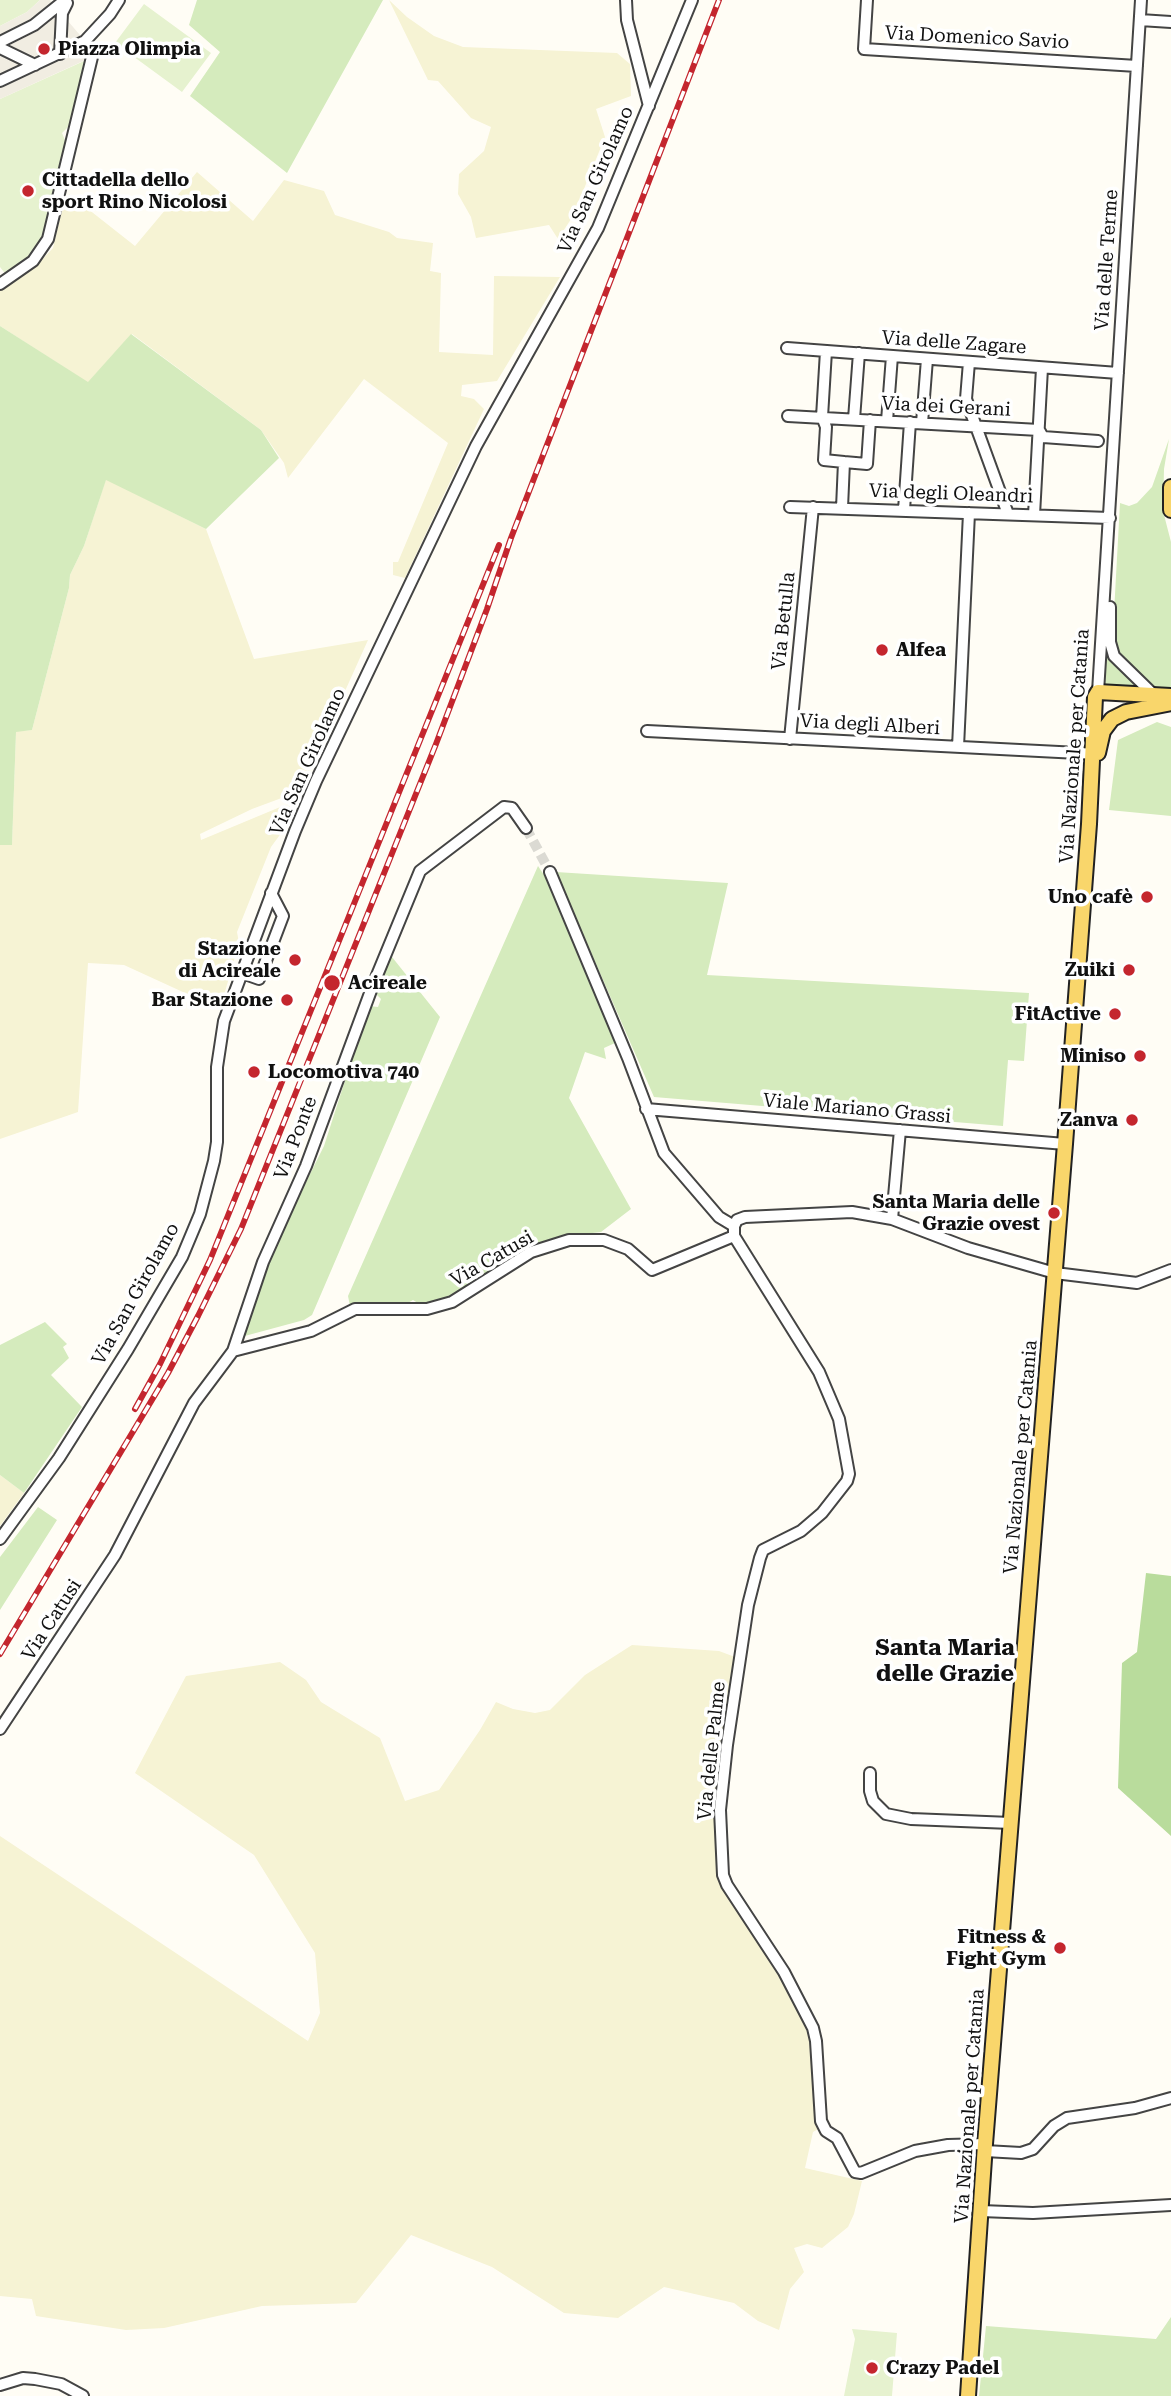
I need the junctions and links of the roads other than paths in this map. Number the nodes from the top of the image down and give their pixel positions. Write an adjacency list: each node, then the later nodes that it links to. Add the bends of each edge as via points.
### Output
1 (67, 0): 10 (street, via 34,25); 12 (street)
2 (120, 0): 9 (street)
3 (626, 0): 16 (street, Via San Girolamo, via 626,20)
4 (692, 0): 16 (street)
5 (867, 0): 14 (street, Via Domenico Savio, via 864,49)
6 (1141, 0): 7 (street, Via delle Terme)
7 (1140, 20): 8 (street); 14 (street, Via delle Terme)
8 (1171, 22)
9 (85, 41): 12 (street); 17 (street, via 92,57 48,239 33,261)
10 (0, 42)
11 (0, 48): 13 (street)
12 (60, 54): 13 (street)
13 (35, 65): 15 (street)
14 (1137, 65): 25 (street, Via delle Terme)
15 (0, 81)
16 (649, 106): 57 (street, Via San Girolamo, via 598,228 475,446 316,781)
17 (0, 284)
18 (787, 348): 19 (street, Via delle Zagare)
19 (826, 351): 20 (street, Via delle Zagare); 27 (street)
20 (859, 353): 21 (street, Via delle Zagare); 28 (street)
21 (892, 356): 22 (street, Via delle Zagare); 30 (street)
22 (927, 359): 23 (street, Via delle Zagare); 32 (street)
23 (969, 362): 24 (street, Via delle Zagare); 33 (street, via 966,399)
24 (1042, 368): 25 (street, Via delle Zagare); 34 (street)
25 (1118, 373): 46 (street, Via delle Terme)
26 (788, 416): 27 (street, Via dei Gerani)
27 (821, 417): 28 (street, Via dei Gerani); 36 (street, via 826,427 824,460)
28 (854, 419): 29 (street, Via dei Gerani)
29 (870, 420): 30 (street, Via dei Gerani); 36 (street, via 867,464)
30 (887, 421): 31 (street, Via dei Gerani)
31 (910, 422): 32 (street, Via dei Gerani); 41 (street)
32 (922, 423): 33 (street, Via dei Gerani)
33 (976, 426): 34 (street, Via dei Gerani); 44 (street)
34 (1039, 430): 35 (street, Via dei Gerani, via 1043,437); 45 (street)
35 (1098, 440)
36 (844, 461): 40 (street)
37 (1171, 487): 42 (main road)
38 (790, 507): 39 (street, Via degli Oleandri)
39 (813, 507): 40 (street, Via degli Oleandri); 52 (street, Via Betulla)
40 (842, 508): 41 (street, Via degli Oleandri)
41 (904, 510): 43 (street, Via degli Oleandri)
42 (1171, 510)
43 (970, 513): 44 (street, Via degli Oleandri); 53 (street)
44 (1007, 514): 45 (street, Via degli Oleandri)
45 (1034, 515): 46 (street, Via degli Oleandri)
46 (1110, 520): 47 (street, Via Nazionale per Catania); 49 (street, via 1111,650)
47 (1098, 692): 49 (main road, via 1108,700); 54 (main road, Via Nazionale per Catania)
48 (1171, 696): 49 (main road)
49 (1150, 701): 50 (main road); 54 (main road, via 1112,719)
50 (1171, 703)
51 (647, 732): 52 (street, Via degli Alberi)
52 (790, 739): 53 (street, Via degli Alberi)
53 (958, 747): 54 (street, Via degli Alberi)
54 (1094, 754): 61 (main road, Via Nazionale per Catania)
55 (526, 828): 66 (street, Via Ponte, via 512,808 504,807 420,871 306,1166 263,1262)
56 (550, 872): 59 (street)
57 (271, 893): 58 (street, Via San Girolamo); 58 (street, via 283,916 259,979)
58 (242, 972): 67 (street, Via San Girolamo, via 219,1043 214,1161 182,1257 59,1458)
59 (646, 1109): 60 (street, Viale Mariano Grassi); 63 (street, via 664,1153)
60 (900, 1130): 61 (street, Viale Mariano Grassi); 62 (street)
61 (1065, 1144): 65 (main road, Via Nazionale per Catania)
62 (892, 1219): 63 (street, Via Catusi, via 852,1212 745,1217 737,1220); 65 (street, Via Catusi, via 968,1248)
63 (734, 1231): 66 (street, Via Catusi, via 652,1270 616,1244 569,1240 531,1252 452,1302 427,1309 355,1309 310,1331); 72 (street, Via delle Palme, via 819,1371 838,1419 849,1474 822,1513 801,1531 763,1549 760,1558 748,1605 727,1745 720,1810 723,1875 813,2028 821,2122 837,2138 855,2172 915,2151 948,2145)
64 (1171, 1270): 65 (street, Via Catusi, via 1137,1283)
65 (1055, 1273): 70 (main road, Via Nazionale per Catania)
66 (233, 1351): 68 (street, Via Catusi, via 194,1403 115,1555)
67 (0, 1539)
68 (0, 1729)
69 (870, 1773): 70 (street, via 873,1801 886,1814)
70 (1011, 1824): 72 (main road, Via Nazionale per Catania)
71 (1171, 2098): 72 (street, via 1067,2118 1033,2149)
72 (985, 2148): 74 (main road, Via Nazionale per Catania)
73 (1171, 2205): 74 (street, via 1033,2213)
74 (981, 2211): 77 (main road, Via Nazionale per Catania)
75 (0, 2385): 76 (street, via 35,2379)
76 (83, 2396)
77 (968, 2396)

